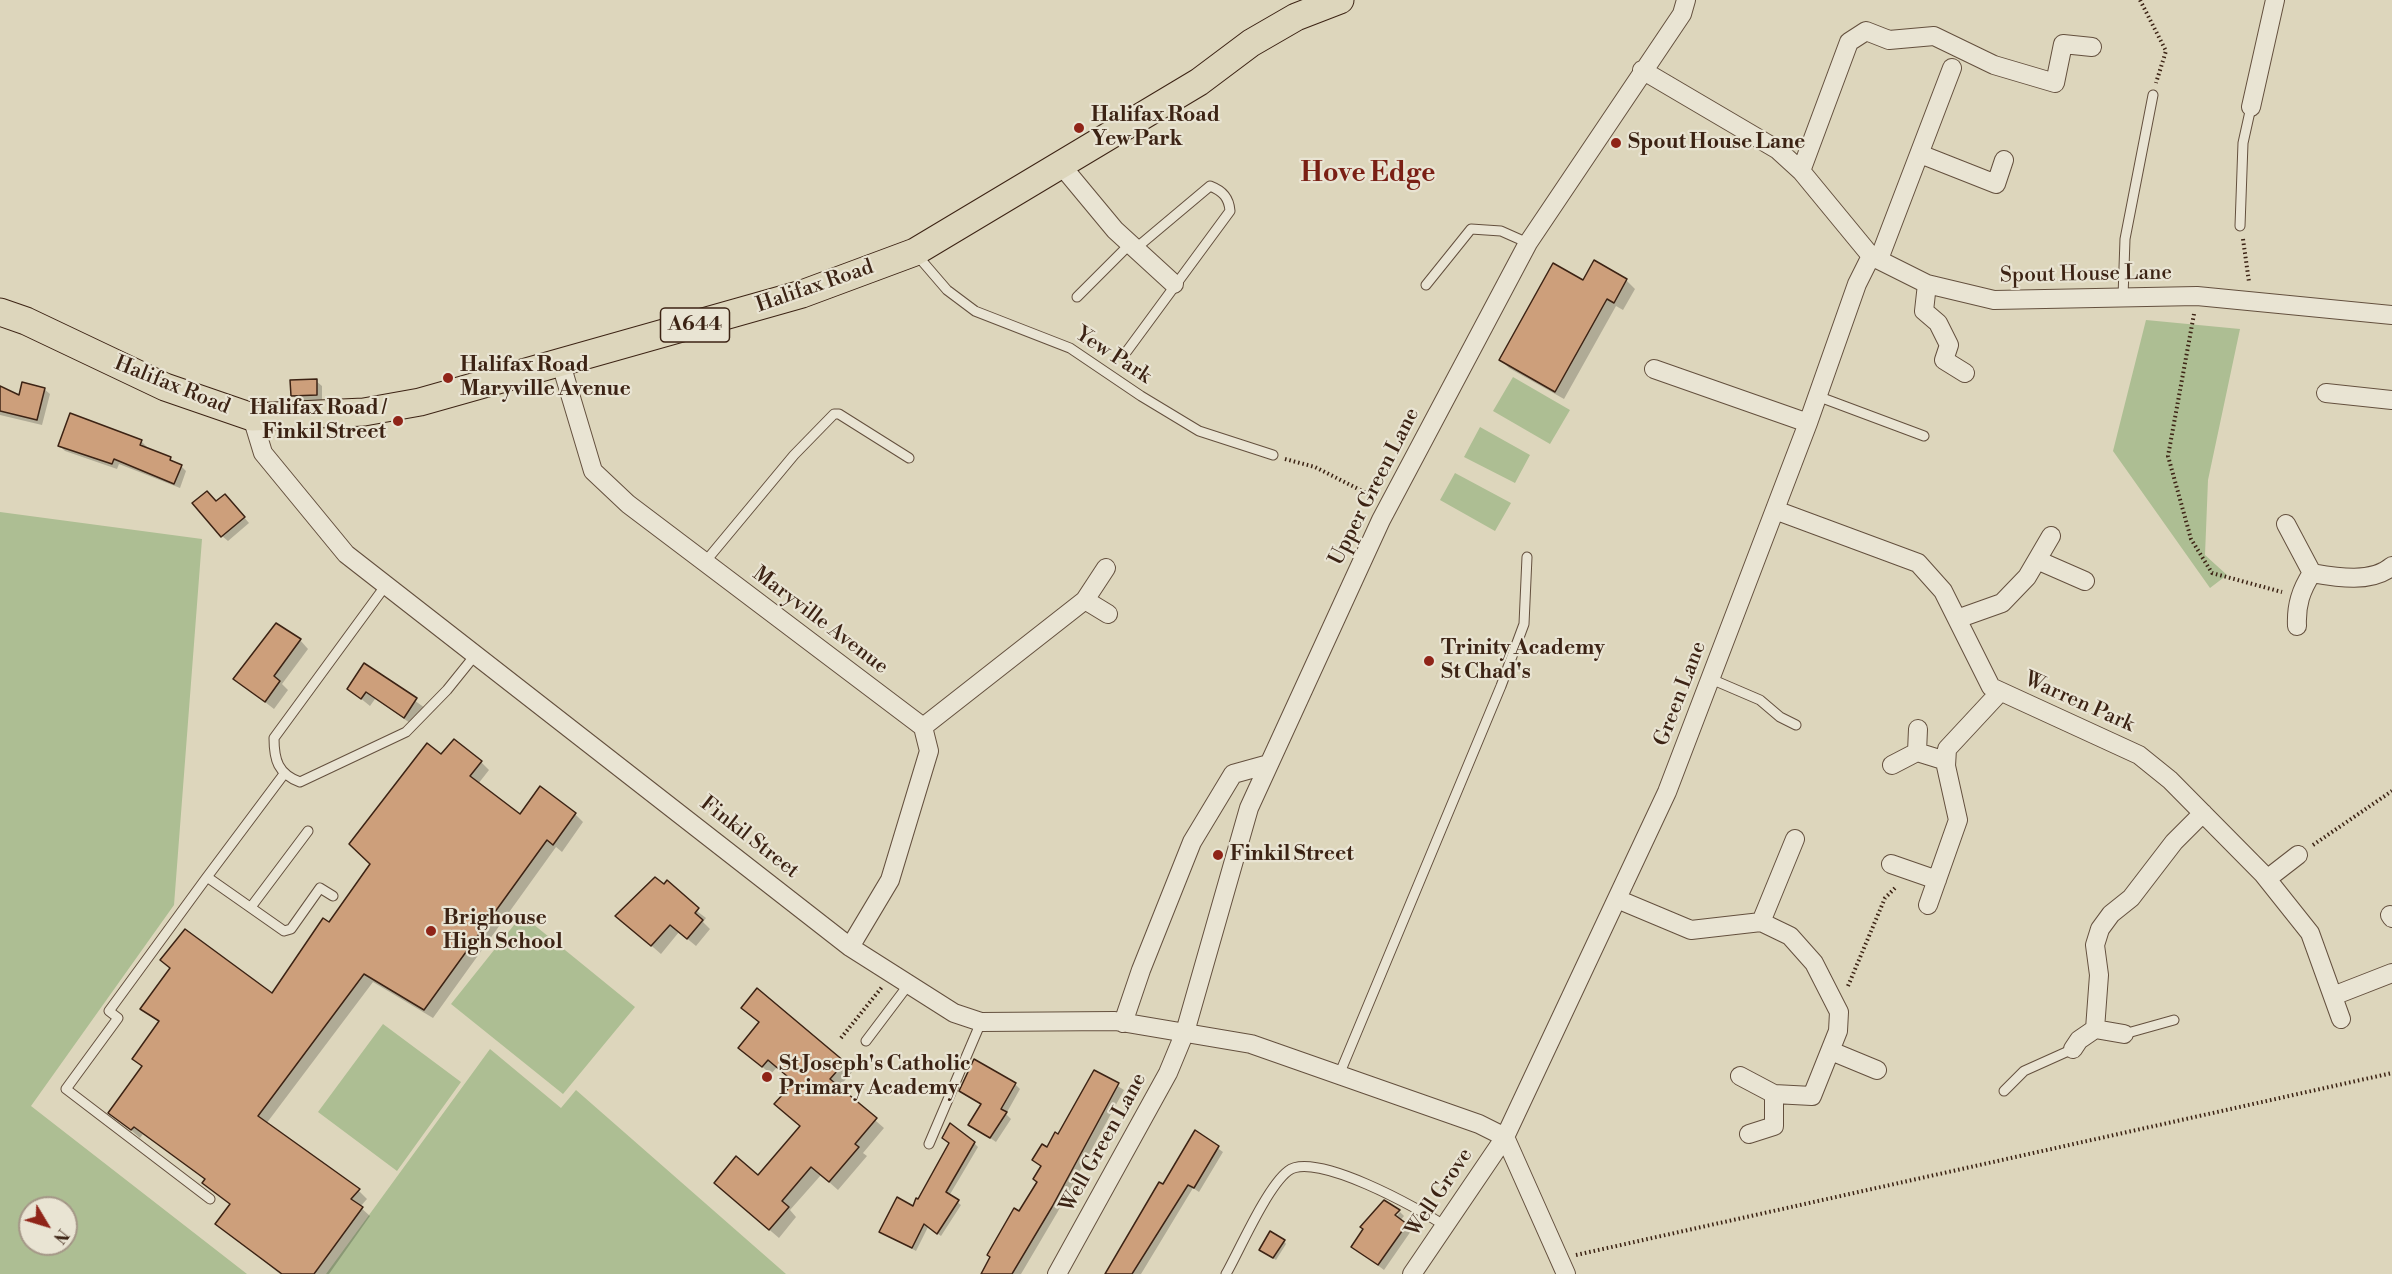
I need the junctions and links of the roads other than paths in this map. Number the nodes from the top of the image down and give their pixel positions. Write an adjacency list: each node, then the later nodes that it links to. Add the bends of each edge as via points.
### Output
1 (1340, 0): 11 (main road, Halifax Road / A644, via 1296,17 1260,38 1199,82)
2 (1686, 0): 6 (street, Upper Green Lane, via 1682,14)
3 (2275, 0): 8 (street)
4 (2092, 47): 12 (street, via 2063,44 2055,83 1994,65 1934,36 1889,40 1866,31 1849,42)
5 (1952, 68): 9 (street, Green Lane)
6 (1642, 70): 12 (street, Spout House Lane, via 1778,150); 14 (street, Upper Green Lane)
7 (2153, 95): 22 (lane, via 2125,239)
8 (2251, 107): 13 (lane, via 2243,143)
9 (1920, 154): 10 (street, via 1996,184); 17 (street, Green Lane)
10 (2004, 160)
11 (1061, 165): 15 (street); 16 (main road, Halifax Road / A644)
12 (1801, 171): 17 (street, Spout House Lane)
13 (2240, 226)
14 (1528, 243): 20 (lane, via 1501,231 1471,229); 60 (street, Upper Green Lane, via 1389,504)
15 (1133, 247): 18 (street); 18 (lane, via 1210,186 1220,190 1230,202 1230,211); 21 (lane)
16 (915, 252): 26 (main road, Halifax Road / A644, via 802,294); 35 (lane, Yew Park, via 947,290 975,311 1070,348 1199,431)
17 (1875, 258): 19 (street, Spout House Lane); 30 (street, Green Lane, via 1857,284)
18 (1174, 284): 25 (lane)
19 (1927, 284): 22 (street, Spout House Lane, via 1994,300); 28 (street, via 1924,311 1938,323 1949,345 1944,360)
20 (1426, 285)
21 (1077, 297)
22 (2123, 297): 24 (street, Spout House Lane, via 2197,296)
23 (0, 312): 32 (main road, Halifax Road / A644, via 165,387)
24 (2392, 315)
25 (1127, 351)
26 (561, 364): 32 (main road, Halifax Road / A644, via 364,412); 42 (street, Maryville Avenue, via 593,471 628,504)
27 (1654, 369): 33 (street)
28 (1965, 373)
29 (2326, 393): 31 (street)
30 (1817, 396): 33 (street, Green Lane); 34 (lane)
31 (2392, 400)
32 (252, 417): 47 (street, Finkil Street, via 263,453 346,554)
33 (1808, 423): 37 (street, Green Lane)
34 (1924, 436)
35 (1273, 455)
36 (909, 458): 42 (lane, via 834,414 794,455)
37 (1775, 510): 50 (street, Warren Park, via 1918,563 1943,591); 53 (street, Green Lane)
38 (2286, 525): 45 (street)
39 (2051, 536): 41 (street)
40 (1527, 557): 91 (lane, via 1524,624)
41 (2037, 560): 46 (street); 50 (street, via 2002,603)
42 (705, 562): 56 (street, Maryville Avenue)
43 (2392, 566): 45 (street, via 2359,577)
44 (1106, 568): 48 (street)
45 (2312, 573): 51 (street, via 2296,611)
46 (2085, 580)
47 (386, 585): 52 (street, Finkil Street); 62 (lane, via 274,738 274,758)
48 (1085, 600): 49 (street); 56 (street)
49 (1108, 614)
50 (1957, 619): 54 (street, Warren Park, via 1991,687)
51 (2297, 626)
52 (476, 654): 62 (lane, via 406,732 300,782); 76 (street, Finkil Street)
53 (1711, 679): 55 (lane, via 1760,700); 72 (street, Green Lane, via 1667,792)
54 (2000, 692): 59 (street, via 1947,749); 63 (street, Warren Park, via 2139,755)
55 (1796, 725)
56 (923, 728): 76 (street, via 928,751 890,880)
57 (1918, 729): 58 (street)
58 (1917, 752): 59 (street); 61 (street)
59 (1946, 761): 70 (street, via 1958,820)
60 (1269, 764): 83 (street, via 1233,774 1192,842); 85 (street, Upper Green Lane, via 1249,808)
61 (1892, 765)
62 (284, 774): 68 (lane)
63 (2203, 813): 69 (street, Warren Park); 84 (street, via 2100,929 2095,945 2099,975)
64 (308, 831): 74 (lane)
65 (1795, 839): 75 (street)
66 (2298, 855): 69 (street)
67 (1891, 864): 70 (street)
68 (207, 877): 74 (lane); 98 (lane, via 109,1011 118,1018 66,1089)
69 (2267, 879): 79 (street, Warren Park, via 2310,933)
70 (1937, 880): 73 (street)
71 (333, 896): 74 (lane, via 320,888 291,929 284,931)
72 (1617, 899): 75 (street, via 1691,930); 96 (street, Green Lane)
73 (1928, 905)
74 (251, 907)
75 (1761, 922): 89 (street, via 1790,936 1814,963 1839,1012)
76 (850, 947): 78 (street, Finkil Street)
77 (2392, 973): 79 (street)
78 (909, 984): 82 (street, Finkil Street, via 954,1013); 87 (lane)
79 (2333, 996): 80 (street, Warren Park)
80 (2341, 1019)
81 (2174, 1020): 86 (lane)
82 (981, 1022): 83 (street, Finkil Street); 97 (lane)
83 (1123, 1023): 85 (street, Finkil Street)
84 (2094, 1029): 86 (street); 88 (street)
85 (1185, 1032): 91 (street, Finkil Street, via 1251,1044); 101 (street, Well Green Lane, via 1168,1073)
86 (2124, 1034)
87 (866, 1041)
88 (2073, 1049): 93 (lane, via 2024,1071)
89 (1831, 1052): 90 (street); 94 (street, via 1812,1096)
90 (1877, 1070)
91 (1339, 1075): 96 (street, Finkil Street, via 1479,1124)
92 (1740, 1076): 94 (street)
93 (2004, 1092)
94 (1774, 1094): 95 (street, via 1774,1126)
95 (1749, 1134)
96 (1505, 1137): 99 (street, Well Grove); 100 (street)
97 (929, 1144)
98 (210, 1198)
99 (1445, 1226): 102 (lane, via 1385,1191 1336,1173 1296,1167 1287,1171 1270,1193); 103 (street, Well Grove)
100 (1563, 1266)
101 (1057, 1274)
102 (1226, 1274)
103 (1412, 1274)

